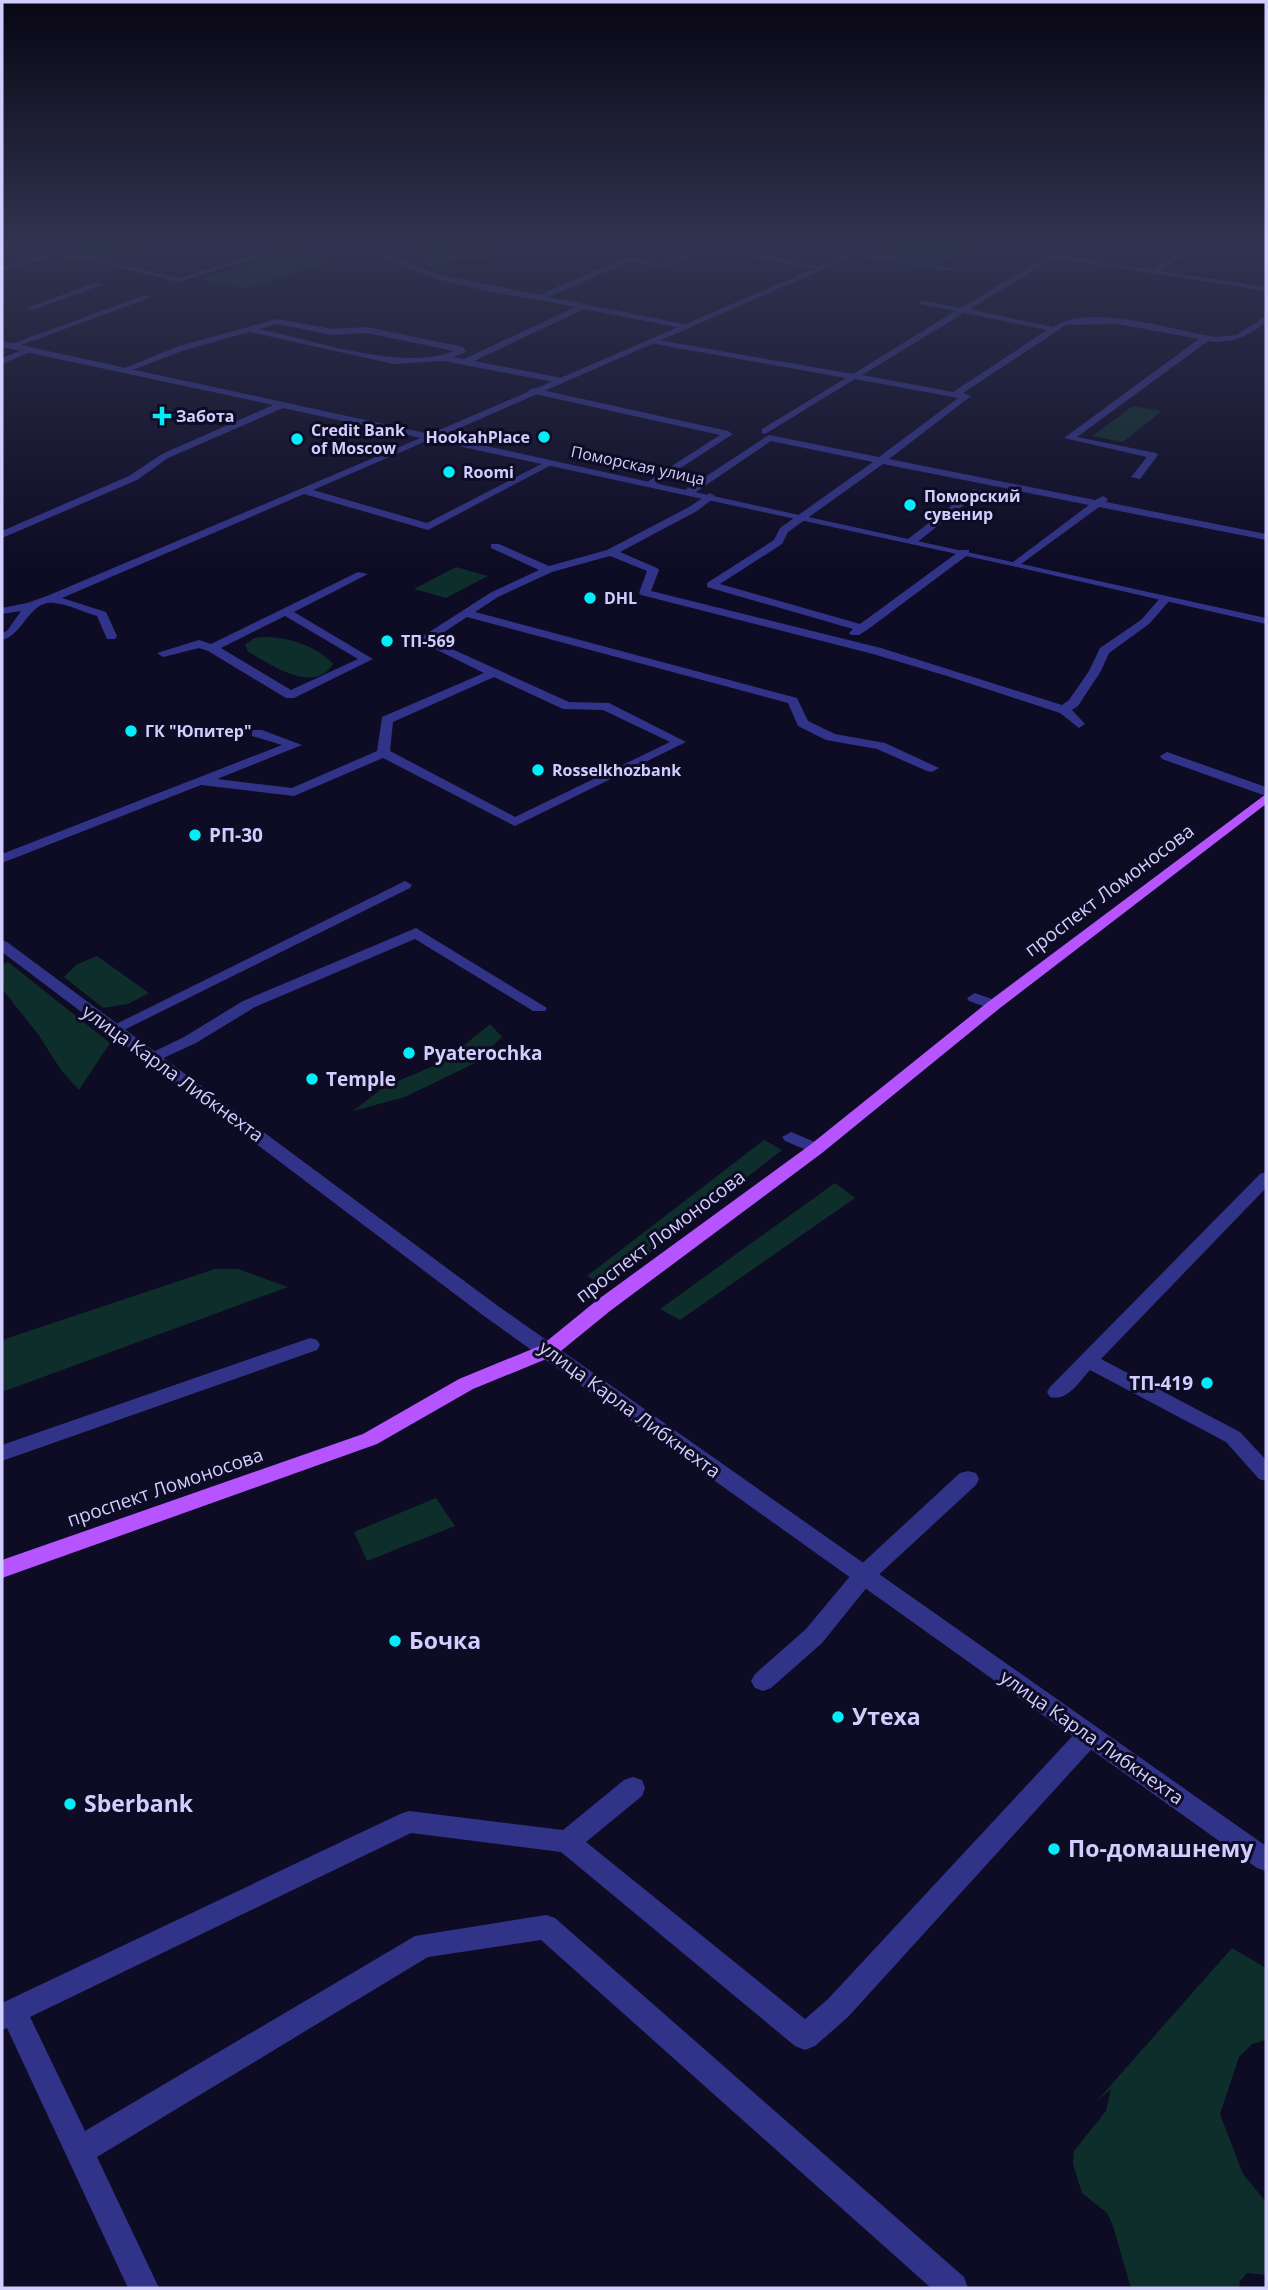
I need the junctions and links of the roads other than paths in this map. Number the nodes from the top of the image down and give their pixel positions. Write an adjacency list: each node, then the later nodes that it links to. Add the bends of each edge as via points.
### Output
1 (26, 352): 13 (street)
2 (40, 352): 15 (street, Поморская улица)
3 (177, 352): 15 (street)
4 (353, 352): 12 (street, via 394,361)
5 (459, 352): 12 (street)
6 (487, 352): 14 (street)
7 (628, 352): 17 (street)
8 (717, 352): 16 (street)
9 (893, 352): 16 (street)
10 (1018, 352): 19 (street)
11 (1187, 352): 25 (street, via 1069,438 1153,455)
12 (444, 358): 14 (street)
13 (2, 361)
14 (465, 362): 17 (street)
15 (124, 370): 20 (street, Поморская улица)
16 (854, 376): 19 (street); 21 (street)
17 (559, 380): 18 (street)
18 (533, 391): 22 (street); 26 (street, via 728,434)
19 (954, 395): 23 (street, via 967,396)
20 (284, 404): 22 (street, Поморская улица); 34 (street)
21 (765, 431)
22 (433, 436): 24 (street, Поморская улица); 27 (street)
23 (881, 461): 29 (street, via 769,438); 32 (street); 33 (street)
24 (552, 462): 26 (street, Поморская улица); 27 (street, via 428,527)
25 (1136, 477)
26 (651, 484): 29 (street, Поморская улица)
27 (301, 490): 43 (street)
28 (977, 491): 36 (street)
29 (689, 492): 30 (street, Поморская улица)
30 (710, 496): 33 (street, Поморская улица); 38 (street)
31 (1110, 496): 32 (street)
32 (1098, 502): 35 (street); 40 (street)
33 (802, 518): 36 (street, Поморская улица); 50 (street, via 784,530 778,542 711,585)
34 (2, 536)
35 (1266, 537)
36 (912, 541): 39 (street, Поморская улица)
37 (495, 546): 41 (street)
38 (611, 552): 41 (street); 53 (street, via 653,570 645,593)
39 (965, 552): 40 (street, Поморская улица); 50 (street)
40 (1017, 564): 44 (street, Поморская улица)
41 (548, 570): 48 (street)
42 (362, 574): 47 (street)
43 (51, 598): 45 (street); 51 (street, via 102,614)
44 (1165, 598): 49 (street, Поморская улица); 57 (street, via 1145,622 1104,651 1074,703)
45 (30, 606): 46 (street); 52 (street, via 11,633)
46 (2, 611)
47 (284, 611): 54 (street); 54 (street, via 367,659 290,695)
48 (466, 613): 56 (street, via 423,640); 62 (street, via 793,701 803,723 831,737 880,746)
49 (1266, 621)
50 (863, 628): 53 (street)
51 (111, 636)
52 (2, 637)
53 (842, 642): 57 (street)
54 (212, 648): 55 (street, via 200,644)
55 (163, 653)
56 (494, 673): 60 (street, via 387,720); 60 (street, via 567,706 605,706 680,741 514,822)
57 (1064, 710): 58 (street)
58 (1079, 724)
59 (257, 733): 63 (street, via 295,745)
60 (383, 753): 63 (street, via 294,792)
61 (1167, 756): 64 (street)
62 (932, 768)
63 (200, 780): 66 (street)
64 (1266, 792)
65 (1266, 798): 70 (main road, проспект Ломоносова)
66 (2, 859)
67 (405, 885): 72 (street)
68 (2, 946): 72 (street, улица Карла Либкнехта)
69 (975, 998): 70 (street)
70 (994, 1005): 75 (main road, проспект Ломоносова)
71 (539, 1007): 73 (street, via 416,933 249,1004 190,1040)
72 (113, 1030): 73 (street, улица Карла Либкнехта)
73 (153, 1056): 78 (street, улица Карла Либкнехта)
74 (791, 1137): 75 (street)
75 (816, 1149): 78 (main road, проспект Ломоносова)
76 (1266, 1178): 79 (street)
77 (310, 1346): 81 (street)
78 (549, 1350): 84 (main road, проспект Ломоносова, via 466,1384 370,1438); 85 (street, улица Карла Либкнехта)
79 (1087, 1360): 80 (street); 82 (street, via 1233,1437)
80 (1057, 1392)
81 (2, 1453)
82 (1266, 1473)
83 (968, 1479): 85 (street)
84 (2, 1569)
85 (864, 1575): 86 (street, via 814,1636); 87 (street, улица Карла Либкнехта)
86 (763, 1681)
87 (1089, 1735): 89 (street, via 838,2008 805,2037); 90 (street, улица Карла Либкнехта)
88 (633, 1788): 89 (street)
89 (567, 1842): 91 (street, via 409,1822)
90 (1266, 1860)
91 (8, 2015): 92 (street)
92 (79, 2151): 93 (street); 94 (street, via 424,1945 547,1927)
93 (144, 2288)
94 (953, 2288)

